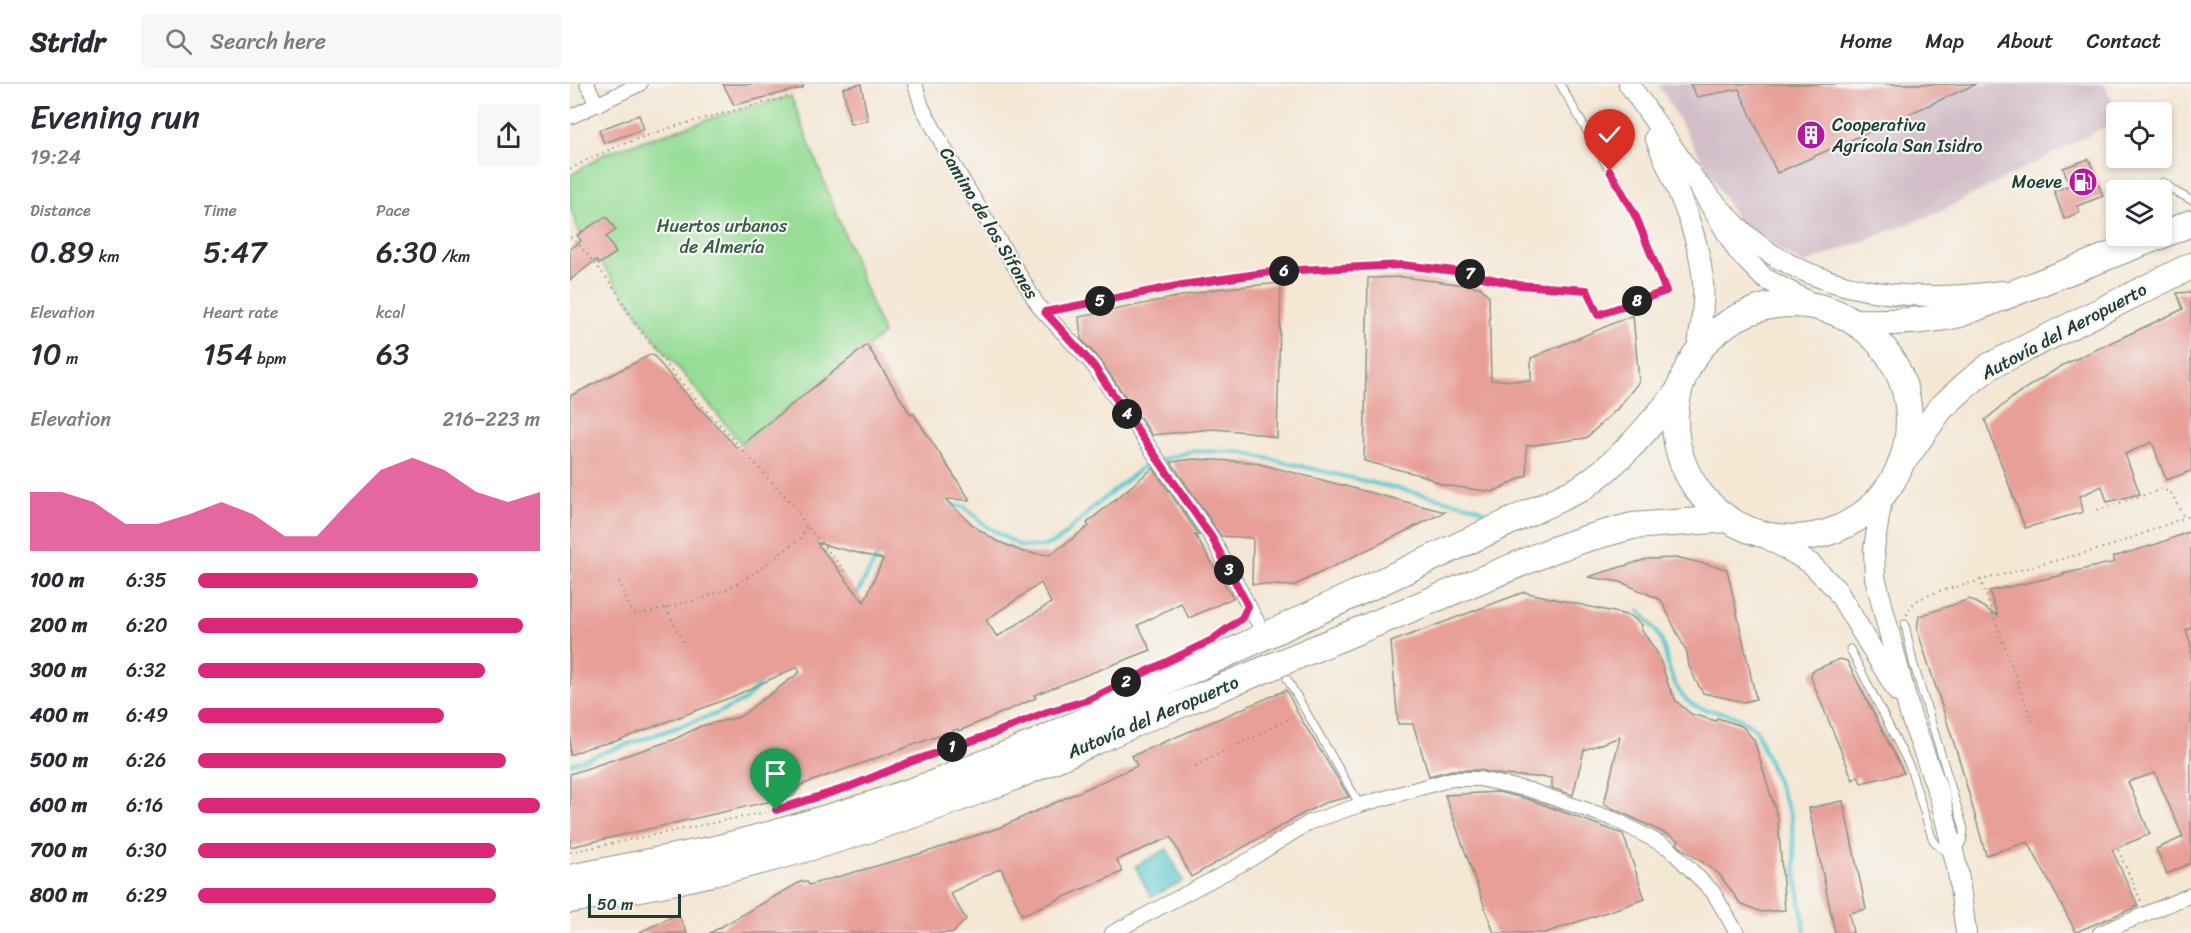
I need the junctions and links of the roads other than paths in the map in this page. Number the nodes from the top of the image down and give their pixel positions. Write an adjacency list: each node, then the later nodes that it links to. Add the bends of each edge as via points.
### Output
1 (587, 84): 7 (street)
2 (640, 84): 7 (street)
3 (915, 84): 18 (street, Camino de los Sifones, via 922,107 956,169)
4 (1560, 84): 18 (lane, via 1636,217 1666,291 1598,315 1587,290 1519,285 1403,265 1278,271)
5 (1629, 84): 6 (street)
6 (1640, 101): 9 (street); 20 (street, via 1690,221 1698,253 1703,307)
7 (597, 105): 8 (street)
8 (570, 117)
9 (1697, 183): 16 (street, via 1734,223 1770,253 1836,283 1880,293 1929,297); 17 (street, via 1750,265 1764,278)
10 (2172, 190): 11 (lane)
11 (2191, 200)
12 (2191, 223): 13 (highway)
13 (2172, 231)
14 (2124, 246): 16 (highway)
15 (2191, 266): 22 (highway, Autovía del Aeropuerto, via 1990,366 1940,410)
16 (2031, 286): 19 (highway, via 1960,314 1932,320)
17 (1819, 307): 19 (highway); 20 (highway, via 1791,304 1755,310 1715,332)
18 (1045, 312): 26 (street, Camino de los Sifones, via 1093,365 1212,538)
19 (1854, 322): 22 (highway, via 1879,343 1901,380 1909,432)
20 (1697, 352): 21 (highway)
21 (1677, 393): 24 (highway, via 1674,421 1677,448 1686,474 1702,497); 35 (highway, Autovía del Aeropuerto, via 1632,447 1580,489 1040,741 935,783 807,825 715,849)
22 (1902, 463): 23 (highway)
23 (1882, 497): 25 (highway, via 1856,519 1826,534 1792,539); 32 (street, via 1874,549 1875,577)
24 (1728, 519): 25 (highway); 37 (highway, Autovía del Aeropuerto, via 1632,526 1574,543 987,788 863,833 735,867)
25 (1759, 534): 32 (street, via 1810,562 1836,589)
26 (1248, 606): 27 (street, Camino de los Sifones); 29 (lane, via 1242,618)
27 (1257, 621)
28 (1905, 624): 34 (lane, via 1964,829)
29 (1212, 640)
30 (1850, 649): 34 (lane, via 1910,767 1932,838 1946,853)
31 (1287, 679): 33 (lane)
32 (1910, 714): 34 (street, via 1941,797)
33 (1360, 805): 38 (street, via 1310,822 1251,859); 39 (street, via 1452,779 1479,779 1530,790 1616,820 1669,848 1713,892)
34 (1954, 854): 40 (street)
35 (570, 878)
36 (2191, 895): 41 (street)
37 (570, 900)
38 (1112, 933)
39 (1737, 933)
40 (1966, 933)
41 (2100, 933)

